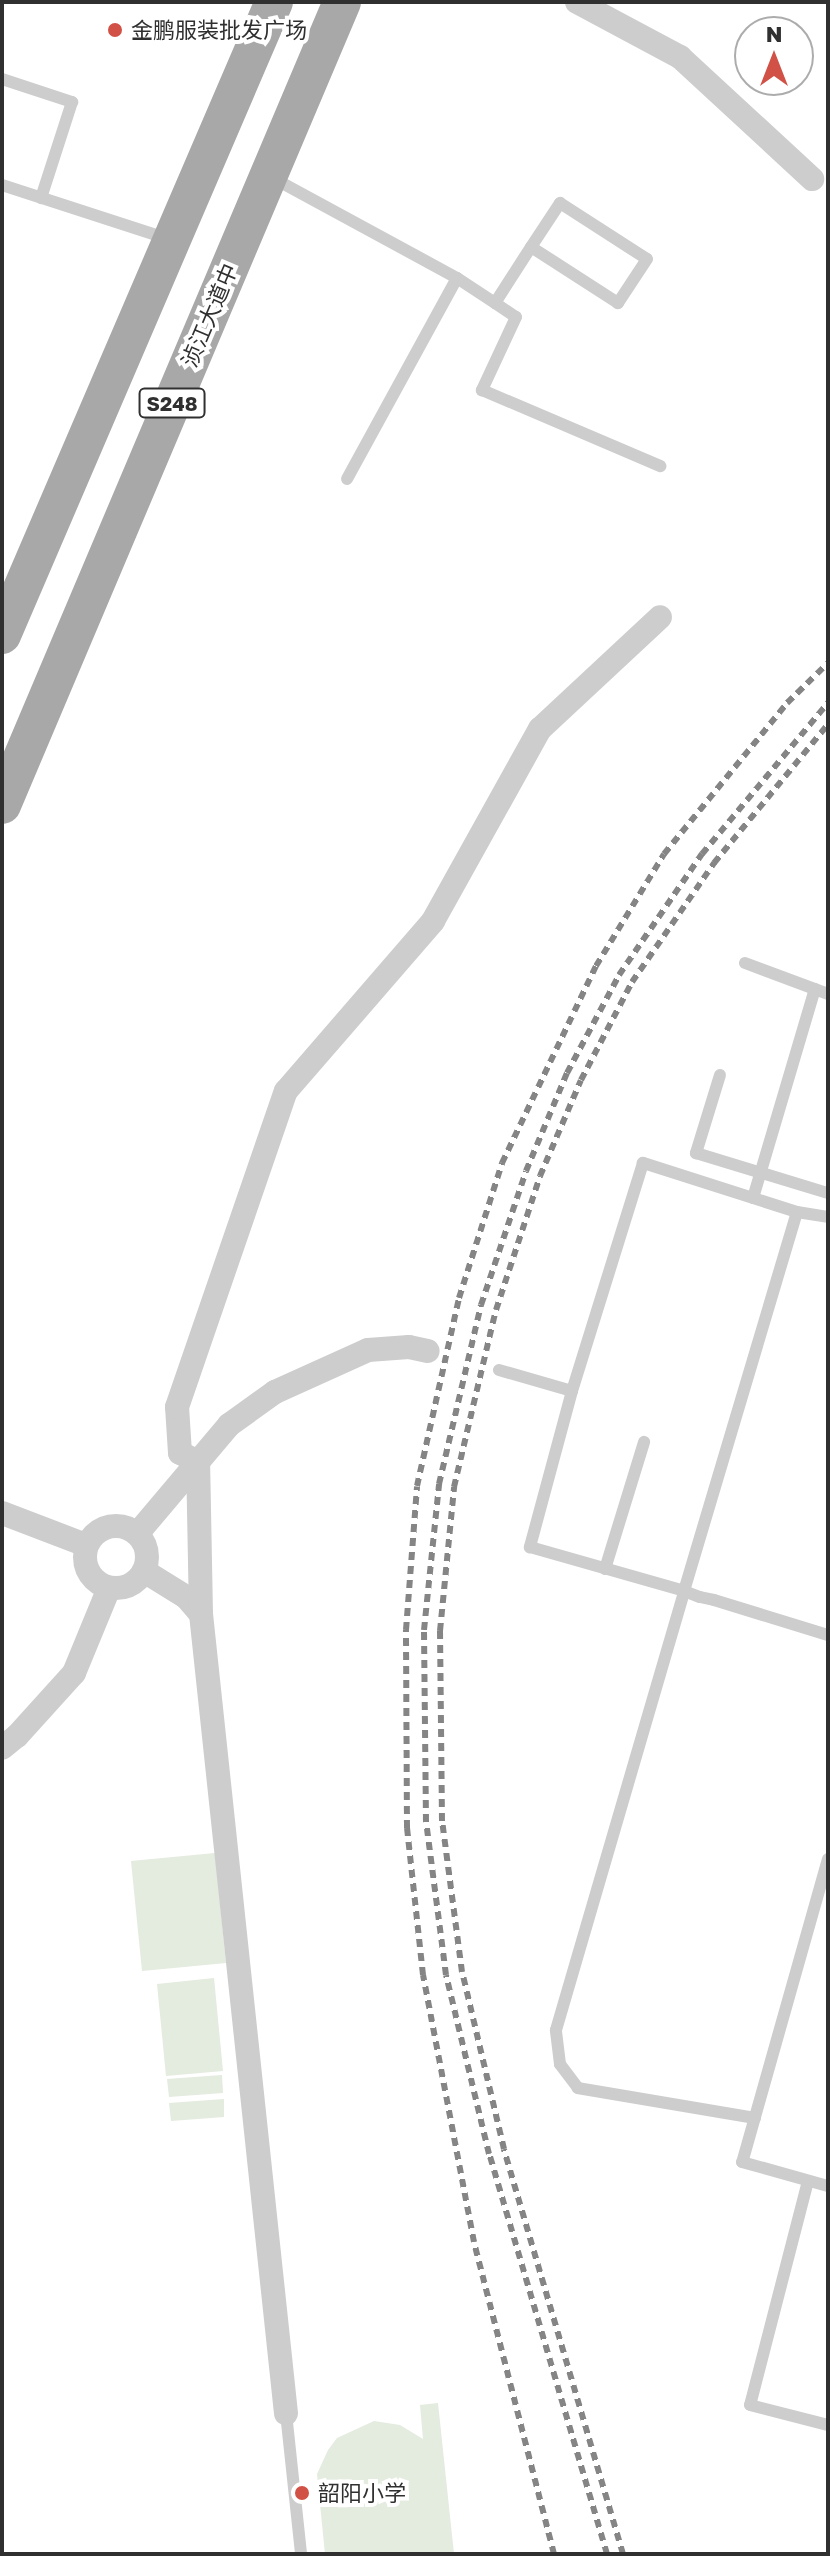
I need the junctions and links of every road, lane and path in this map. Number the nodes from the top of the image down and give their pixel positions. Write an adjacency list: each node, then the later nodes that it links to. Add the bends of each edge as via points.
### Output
1 (274, 2): 9 (main road, S248)
2 (342, 2): 5 (main road, 浈江大道中 / S248)
3 (577, 2): 6 (street, via 680,57)
4 (2, 79): 8 (lane, via 72,102)
5 (268, 176): 11 (lane); 17 (main road, 浈江大道中 / S248)
6 (812, 179)
7 (2, 185): 8 (lane)
8 (41, 198): 9 (lane)
9 (171, 240): 16 (main road, S248)
10 (531, 247): 10 (lane, via 560,203 647,259 618,303); 12 (lane)
11 (457, 278): 12 (lane); 14 (lane)
12 (495, 303): 13 (lane, via 516,317 482,390)
13 (660, 466)
14 (347, 479)
15 (660, 617): 31 (street, via 540,729 433,921 286,1091 177,1407 180,1453)
16 (4, 623)
17 (2, 805)
18 (745, 963): 19 (lane)
19 (815, 989): 20 (lane); 22 (lane)
20 (828, 994)
21 (720, 1075): 22 (lane, via 696,1153)
22 (761, 1172): 23 (lane); 24 (lane)
23 (828, 1193)
24 (753, 1198): 25 (lane); 29 (lane, via 643,1163)
25 (797, 1212): 26 (lane); 38 (lane)
26 (828, 1217)
27 (428, 1351): 31 (street, via 368,1350 275,1392 229,1425)
28 (499, 1370): 29 (lane)
29 (572, 1391): 35 (lane, via 530,1547)
30 (644, 1442): 35 (lane)
31 (198, 1462): 33 (street); 39 (street)
32 (2, 1513): 34 (street)
33 (137, 1534): 34 (street, via 109,1526); 36 (street, via 147,1552)
34 (86, 1545): 37 (street, via 85,1567 98,1584)
35 (605, 1569): 38 (lane)
36 (144, 1571): 37 (street, via 130,1585); 39 (street, via 186,1597)
37 (109, 1588): 41 (street, via 74,1673)
38 (684, 1591): 40 (lane); 43 (lane, via 556,2030 560,2064 578,2088)
39 (201, 1614): 46 (street)
40 (828, 1635)
41 (2, 1748)
42 (828, 1859): 43 (lane)
43 (755, 2118): 44 (lane, via 742,2162)
44 (808, 2181): 45 (lane); 47 (lane, via 750,2405)
45 (828, 2186)
46 (286, 2413): 48 (lane)
47 (828, 2425)
48 (301, 2554)

